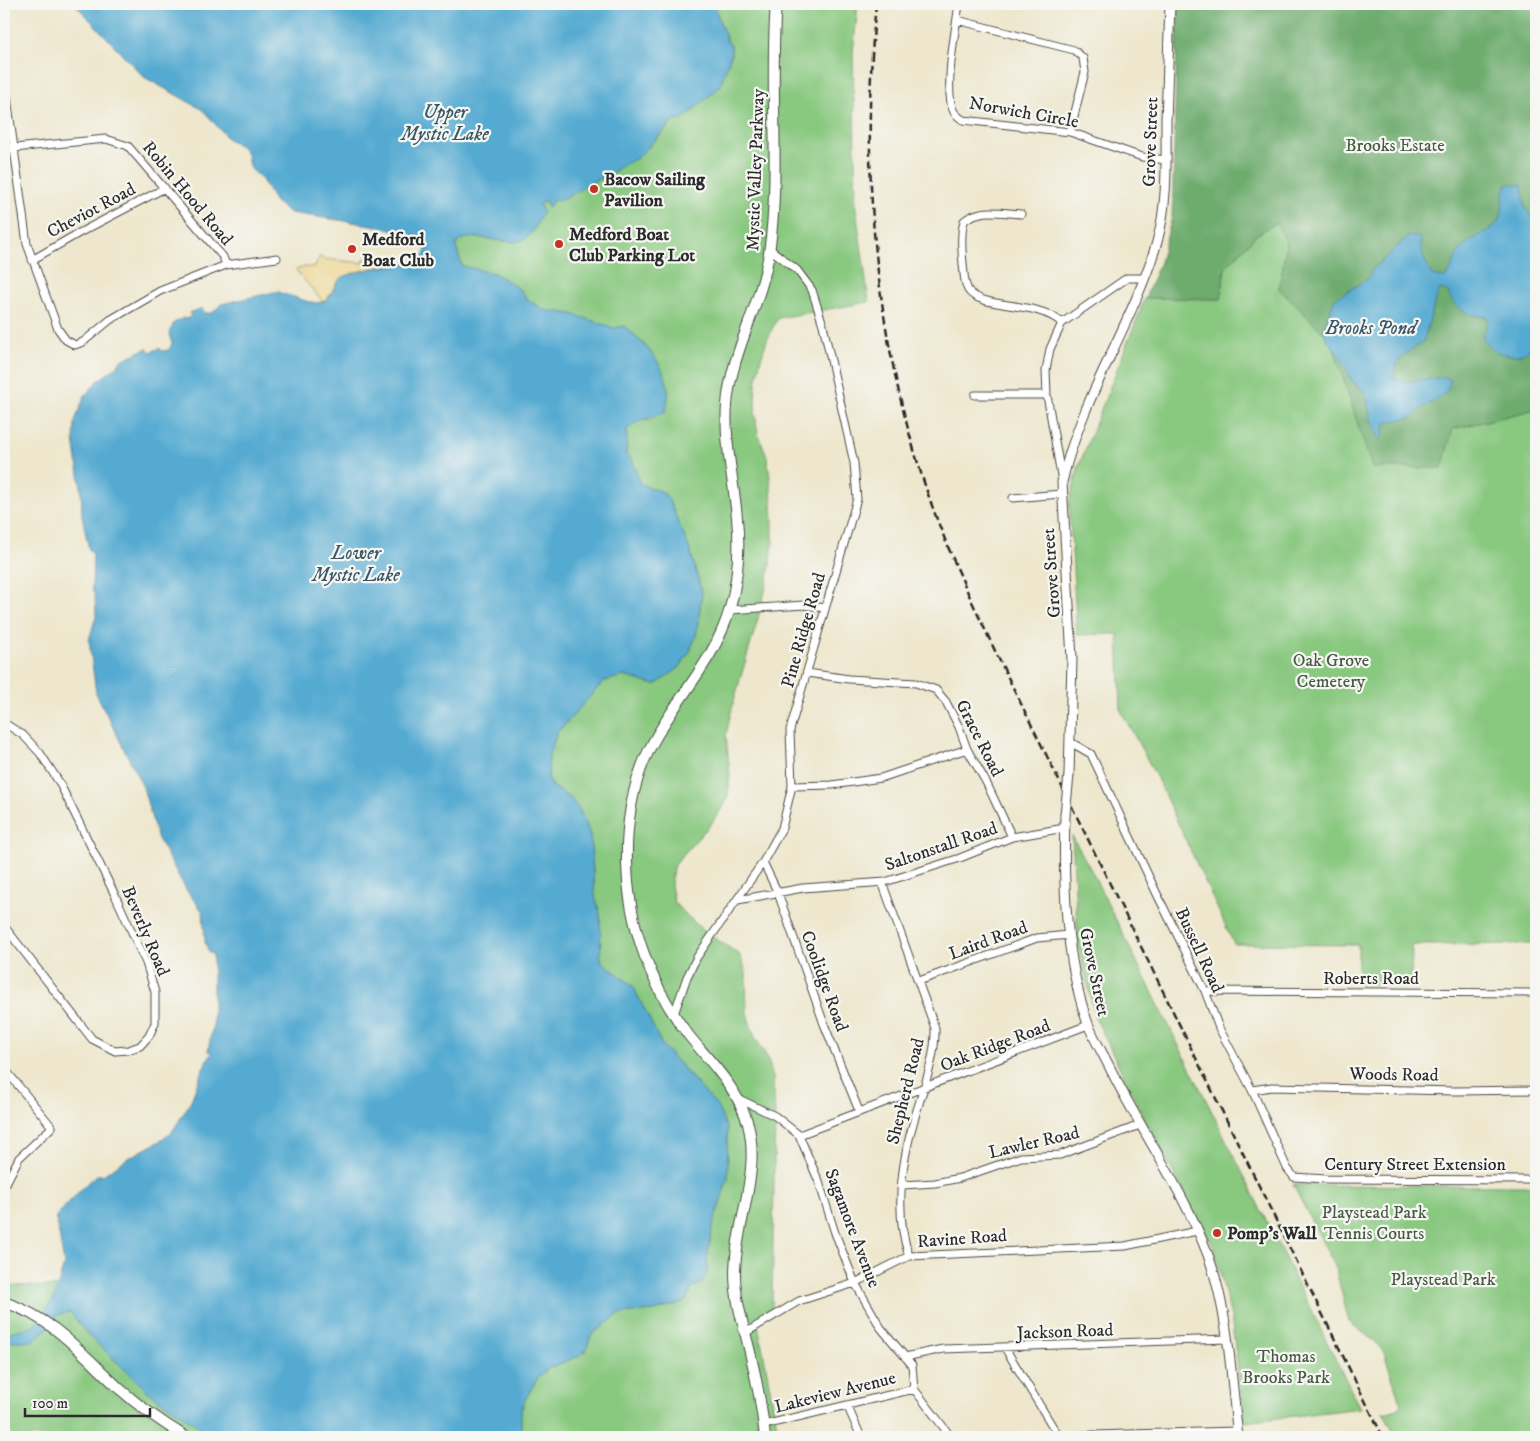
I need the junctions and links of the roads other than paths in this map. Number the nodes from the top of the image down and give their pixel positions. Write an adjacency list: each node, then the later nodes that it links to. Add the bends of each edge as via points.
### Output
1 (776, 4): 12 (main road, Mystic Valley Parkway)
2 (959, 4): 4 (street, Norwich Circle)
3 (1170, 4): 9 (street, Grove Street)
4 (957, 20): 6 (street, via 1074,50 1083,58 1085,72); 6 (street, Norwich Circle, via 950,88 954,112 963,120 983,124)
5 (4, 76): 7 (street)
6 (1070, 132): 9 (street, Norwich Circle, via 1142,157)
7 (13, 149): 8 (street, Robin Hood Road); 10 (street, Robin Hood Road, via 106,139 119,142 128,146); 14 (street)
8 (4, 150)
9 (1166, 160): 16 (street, Grove Street, via 1161,226)
10 (165, 188): 14 (street, Cheviot Road); 15 (street, Robin Hood Road, via 223,257)
11 (1021, 214): 17 (street, via 975,213 964,221 965,283 969,291 981,299 1042,310)
12 (770, 249): 23 (street, Pine Ridge Road, via 797,270 812,290 854,463 856,499); 24 (main road, Mystic Valley Parkway, via 758,301 732,371 727,408 739,543)
13 (277, 258): 15 (street)
14 (32, 260): 15 (street, via 58,329 66,340 75,345 136,303)
15 (226, 265)
16 (1144, 278): 17 (street, via 1127,278); 20 (street, Grove Street, via 1084,416)
17 (1062, 323): 19 (street, Grove Street, via 1050,349)
18 (975, 395): 19 (street)
19 (1046, 395): 20 (street, Grove Street)
20 (1062, 482): 21 (street, Grove Street)
21 (1061, 494): 22 (street); 27 (street, Grove Street, via 1072,659)
22 (1013, 498)
23 (825, 608): 24 (street, via 804,605); 25 (street, Pine Ridge Road)
24 (730, 610): 41 (main road, Mystic Valley Parkway, via 706,664 648,752 630,815 627,866 634,917 652,975)
25 (807, 673): 28 (street, Grace Road, via 916,683 936,690 950,710); 29 (street, Pine Ridge Road, via 790,730)
26 (4, 723): 36 (street, Beverly Road, via 23,735 40,753 59,782 115,895 146,963 155,992 155,1023 149,1036 140,1046 115,1051 92,1039)
27 (1072, 743): 30 (street, Grove Street, bridge); 39 (street, Bussell Road, via 1092,754)
28 (966, 748): 29 (street, via 881,778 832,785); 31 (street, Grace Road)
29 (792, 786): 32 (street, Pine Ridge Road, via 782,828)
30 (1065, 828): 31 (street, Saltonstall Road); 37 (street, Grove Street)
31 (1012, 837): 33 (street, Saltonstall Road, via 960,858)
32 (764, 862): 34 (street, Coolidge Road); 35 (street, Pine Ridge Road)
33 (882, 882): 34 (street, Saltonstall Road); 38 (street, Shepherd Road)
34 (778, 893): 35 (street, Saltonstall Road); 48 (street, Coolidge Road, via 824,1024)
35 (738, 900): 41 (street, Pine Ridge Road, via 697,957)
36 (4, 926)
37 (1069, 935): 38 (street, Laird Road, via 1037,938); 42 (street, Grove Street)
38 (919, 981): 44 (street, Shepherd Road, via 935,1028)
39 (1205, 991): 40 (street, Roberts Road); 45 (street, Bussell Road, via 1219,1028)
40 (1536, 992)
41 (674, 1014): 47 (main road, Mystic Valley Parkway)
42 (1088, 1025): 44 (street, Oak Ridge Road); 49 (street, Grove Street)
43 (4, 1068): 54 (street, via 52,1127 19,1158)
44 (924, 1088): 48 (street, Oak Ridge Road); 53 (street, Shepherd Road, via 904,1152)
45 (1252, 1090): 46 (street, Woods Road, via 1272,1087); 51 (street, Bussell Road)
46 (1536, 1090)
47 (739, 1099): 50 (street, Sagamore Avenue, via 775,1116); 59 (main road, Mystic Valley Parkway, via 748,1124 751,1149 735,1276 737,1302)
48 (859, 1111): 50 (street, Oak Ridge Road)
49 (1140, 1125): 53 (street, Lawler Road, via 1060,1155 1021,1157 960,1178); 55 (street, Grove Street)
50 (799, 1135): 57 (street, Sagamore Avenue)
51 (1294, 1177): 52 (street, Century Street Extension)
52 (1536, 1180)
53 (903, 1185): 56 (street, Shepherd Road, via 902,1223)
54 (4, 1187)
55 (1198, 1231): 56 (street, Ravine Road, via 1125,1246); 60 (street, Grove Street, via 1216,1278)
56 (909, 1256): 57 (street, Ravine Road)
57 (856, 1283): 59 (street, Ravine Road, via 799,1301); 62 (street, Sagamore Avenue, via 880,1328)
58 (4, 1302): 67 (main road, via 54,1326 123,1392)
59 (745, 1333): 65 (main road, Mystic Valley Parkway)
60 (1226, 1339): 61 (street, Jackson Road); 66 (street, Grove Street)
61 (1005, 1348): 62 (street, Jackson Road, via 942,1349); 71 (street)
62 (905, 1357): 63 (street, Sagamore Avenue, via 912,1365)
63 (914, 1389): 64 (street, Lakeview Avenue); 70 (street)
64 (847, 1405): 65 (street, Lakeview Avenue); 69 (street)
65 (764, 1425): 68 (main road, Mystic Valley Parkway)
66 (1238, 1434): 71 (street)
67 (186, 1437)
68 (765, 1437)
69 (861, 1437)
70 (951, 1437)
71 (1058, 1437)

